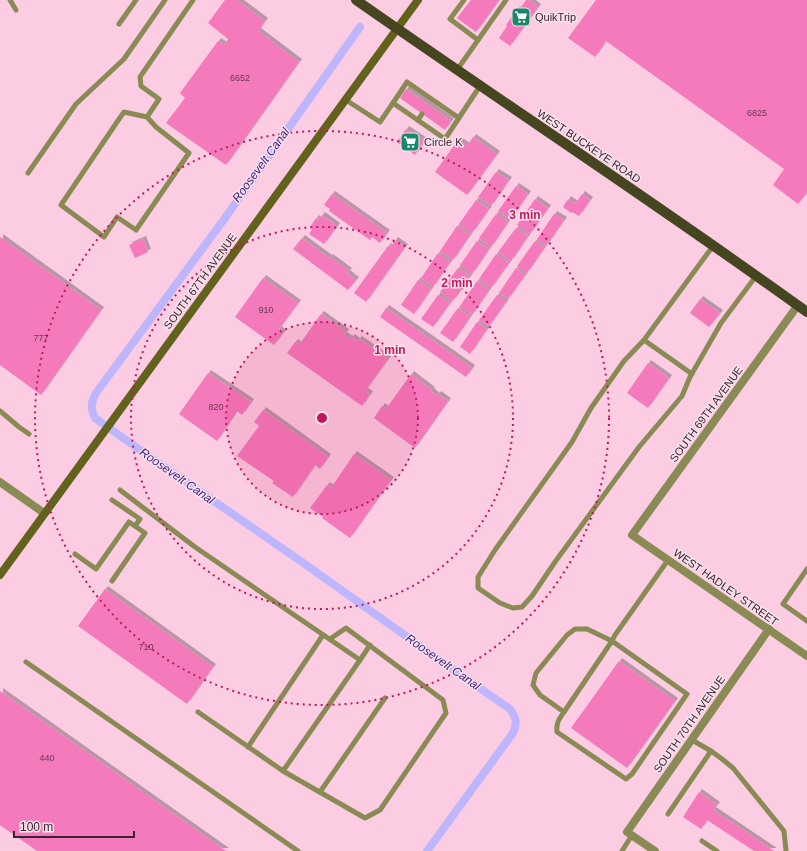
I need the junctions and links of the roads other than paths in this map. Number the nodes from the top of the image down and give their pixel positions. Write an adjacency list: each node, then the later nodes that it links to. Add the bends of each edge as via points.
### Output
1 (10, 0): 9 (lane)
2 (136, 0): 10 (lane)
3 (165, 0): 23 (lane, via 124,59 76,104)
4 (193, 0): 20 (lane, via 140,77 141,86 159,99)
5 (356, 0): 11 (main road, WEST BUCKEYE ROAD)
6 (418, 0): 11 (main road, SOUTH 67TH AVENUE)
7 (464, 0): 12 (lane, via 450,19)
8 (506, 0): 12 (lane)
9 (16, 10)
10 (119, 24)
11 (397, 29): 13 (main road, WEST BUCKEYE ROAD); 16 (main road, SOUTH 67TH AVENUE)
12 (478, 40): 13 (lane)
13 (457, 70): 14 (main road, WEST BUCKEYE ROAD)
14 (480, 86): 21 (lane); 24 (main road, WEST BUCKEYE ROAD)
15 (432, 99): 17 (lane, via 407,82); 18 (lane); 21 (lane)
16 (346, 100): 17 (lane, via 380,122); 35 (main road, SOUTH 67TH AVENUE)
17 (393, 103): 22 (lane)
18 (428, 105)
19 (422, 114): 22 (lane)
20 (148, 117): 20 (lane, via 156,128 189,153 136,230 117,217 104,236 61,205 124,112)
21 (460, 118): 22 (lane, via 445,139)
22 (418, 120)
23 (28, 173)
24 (713, 246): 25 (main road, WEST BUCKEYE ROAD); 28 (lane)
25 (756, 276): 26 (main road, WEST BUCKEYE ROAD); 29 (lane, via 721,323)
26 (798, 305): 27 (main road, WEST BUCKEYE ROAD); 37 (street, SOUTH 69TH AVENUE)
27 (807, 312)
28 (644, 340): 29 (lane); 29 (lane, via 624,361 591,408 572,442 495,550 478,577 478,588 500,603 513,608 522,607 639,447 682,396)
29 (692, 374)
30 (0, 412): 31 (lane)
31 (29, 434)
32 (0, 482): 35 (street)
33 (120, 490): 45 (lane, via 195,547)
34 (112, 500): 36 (lane, via 140,519)
35 (44, 513): 41 (main road, SOUTH 67TH AVENUE)
36 (135, 526): 38 (lane, via 129,522 96,570); 42 (lane, via 145,533)
37 (632, 535): 39 (street, WEST HADLEY STREET)
38 (75, 554)
39 (668, 560): 44 (street, WEST HADLEY STREET); 47 (lane)
40 (807, 569): 43 (lane, via 783,604)
41 (0, 575)
42 (112, 581)
43 (807, 621)
44 (769, 629): 49 (street, WEST HADLEY STREET); 55 (street, SOUTH 70TH AVENUE)
45 (323, 635): 46 (lane); 56 (lane)
46 (330, 639): 48 (lane, via 346,628); 50 (lane)
47 (612, 640): 54 (lane); 54 (lane, via 587,629 575,629 567,635 536,673 533,685 540,695); 54 (lane, via 687,694 626,779 557,732 558,719)
48 (370, 645): 50 (lane); 59 (lane, via 443,700 446,713 380,810 365,818)
49 (807, 656)
50 (360, 660): 58 (lane)
51 (26, 662): 63 (lane)
52 (385, 698): 59 (lane)
53 (198, 712): 56 (lane)
54 (564, 712)
55 (692, 740): 57 (lane); 61 (street, SOUTH 70TH AVENUE)
56 (248, 747): 58 (lane)
57 (711, 751): 60 (lane); 67 (lane, via 733,768 784,831)
58 (283, 771): 59 (lane)
59 (320, 792)
60 (668, 814)
61 (629, 834): 64 (lane); 65 (street)
62 (702, 841): 66 (lane)
63 (298, 851)
64 (622, 851)
65 (655, 851)
66 (717, 851)
67 (786, 851)

